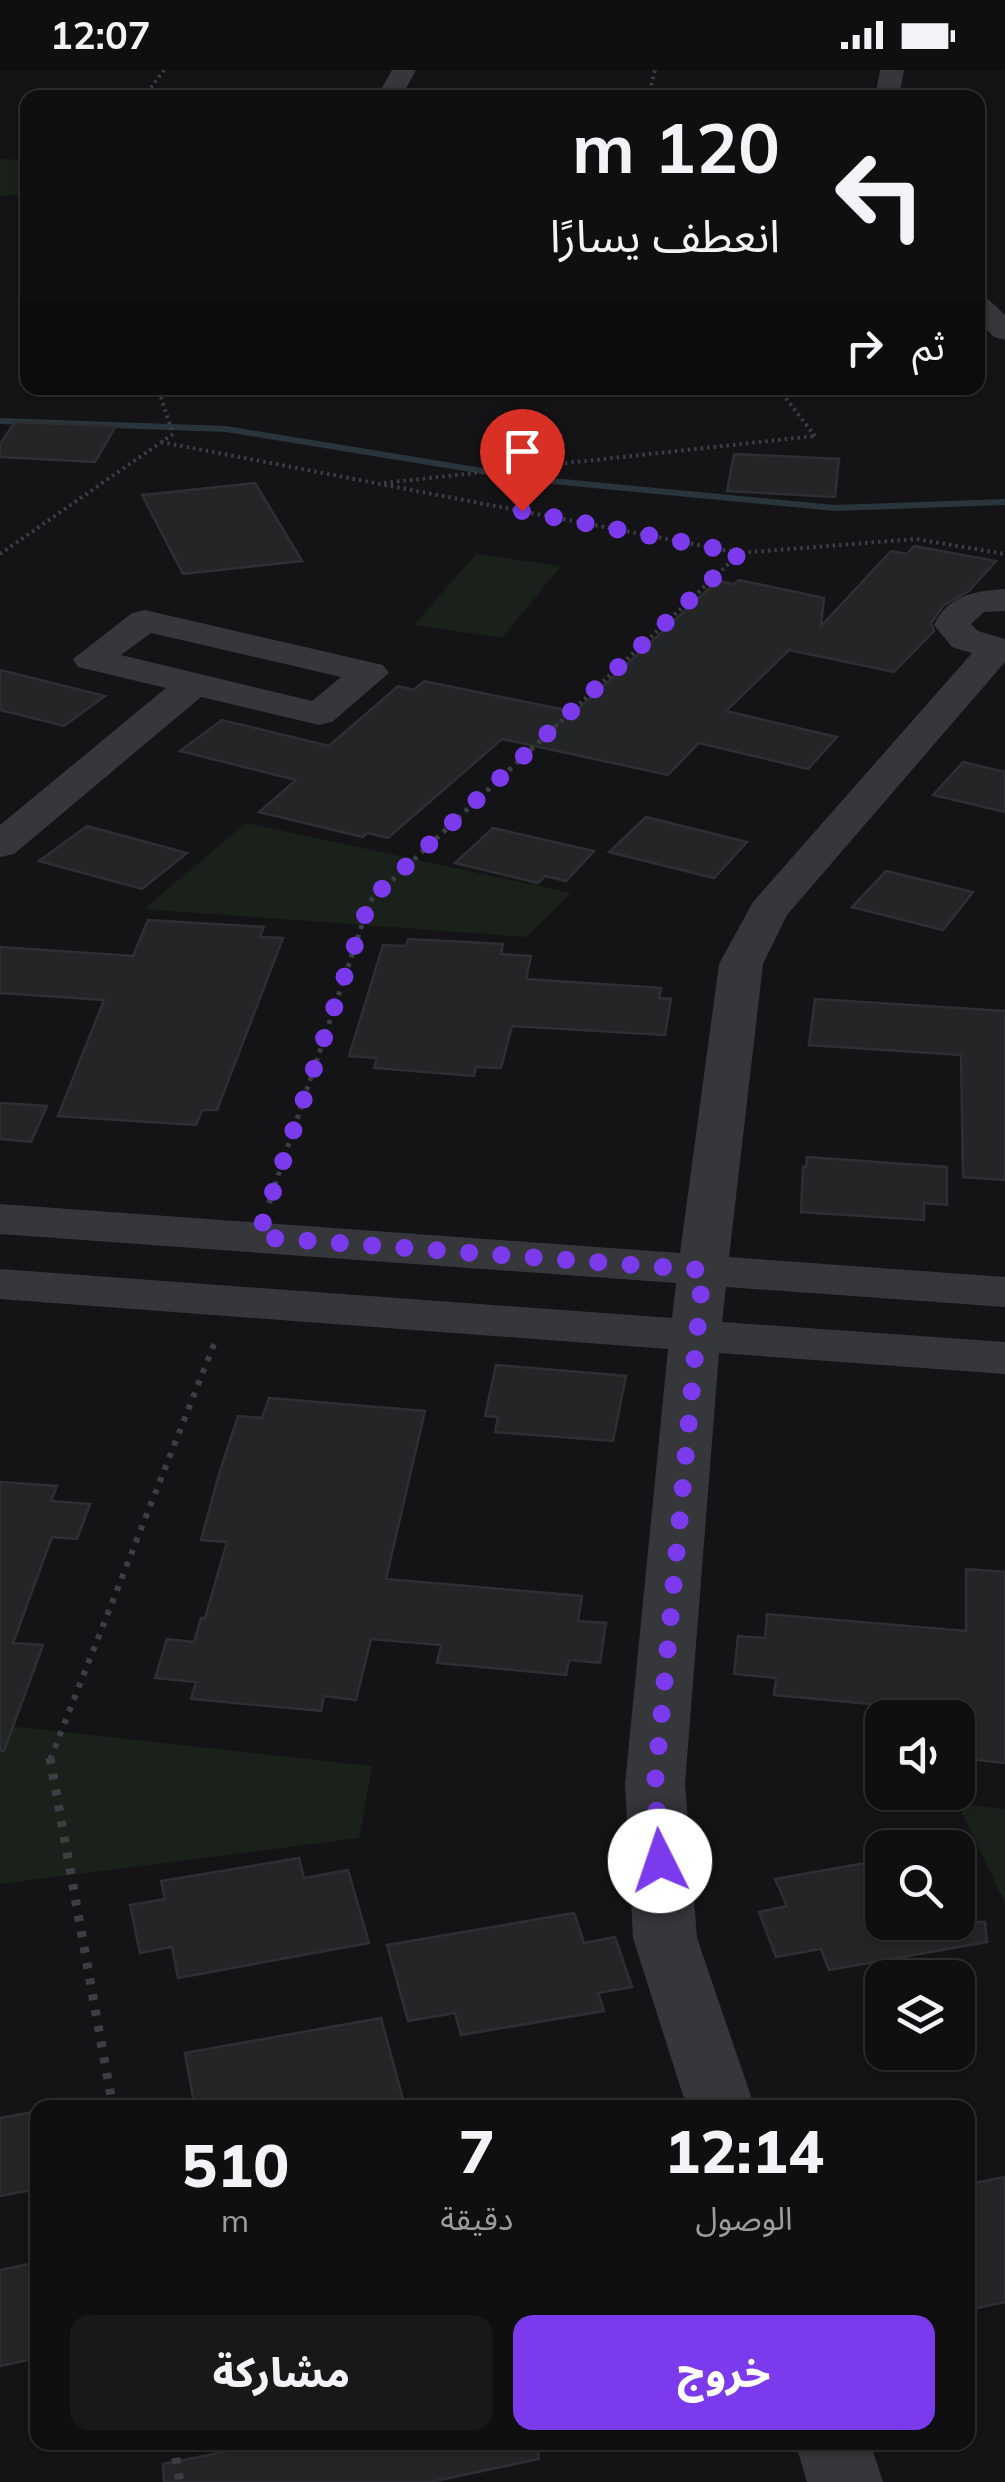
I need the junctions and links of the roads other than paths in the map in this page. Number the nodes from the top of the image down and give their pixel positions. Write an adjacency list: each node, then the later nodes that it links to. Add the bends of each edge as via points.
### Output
1 (985, 312): 2 (street)
2 (1005, 331)
3 (1005, 600): 4 (street, via 972,604 952,624 965,639)
4 (1000, 650): 8 (street, via 768,911 741,964)
5 (194, 684): 5 (street, via 319,714 370,673 145,622 90,659); 6 (street)
6 (0, 845)
7 (0, 1219): 8 (street)
8 (703, 1270): 10 (street); 11 (street)
9 (0, 1284): 11 (street)
10 (1005, 1292)
11 (695, 1335): 12 (street); 13 (street, via 655,1784 665,1938)
12 (1005, 1358)
13 (718, 2100)
14 (835, 2450): 15 (street)
15 (845, 2482)

